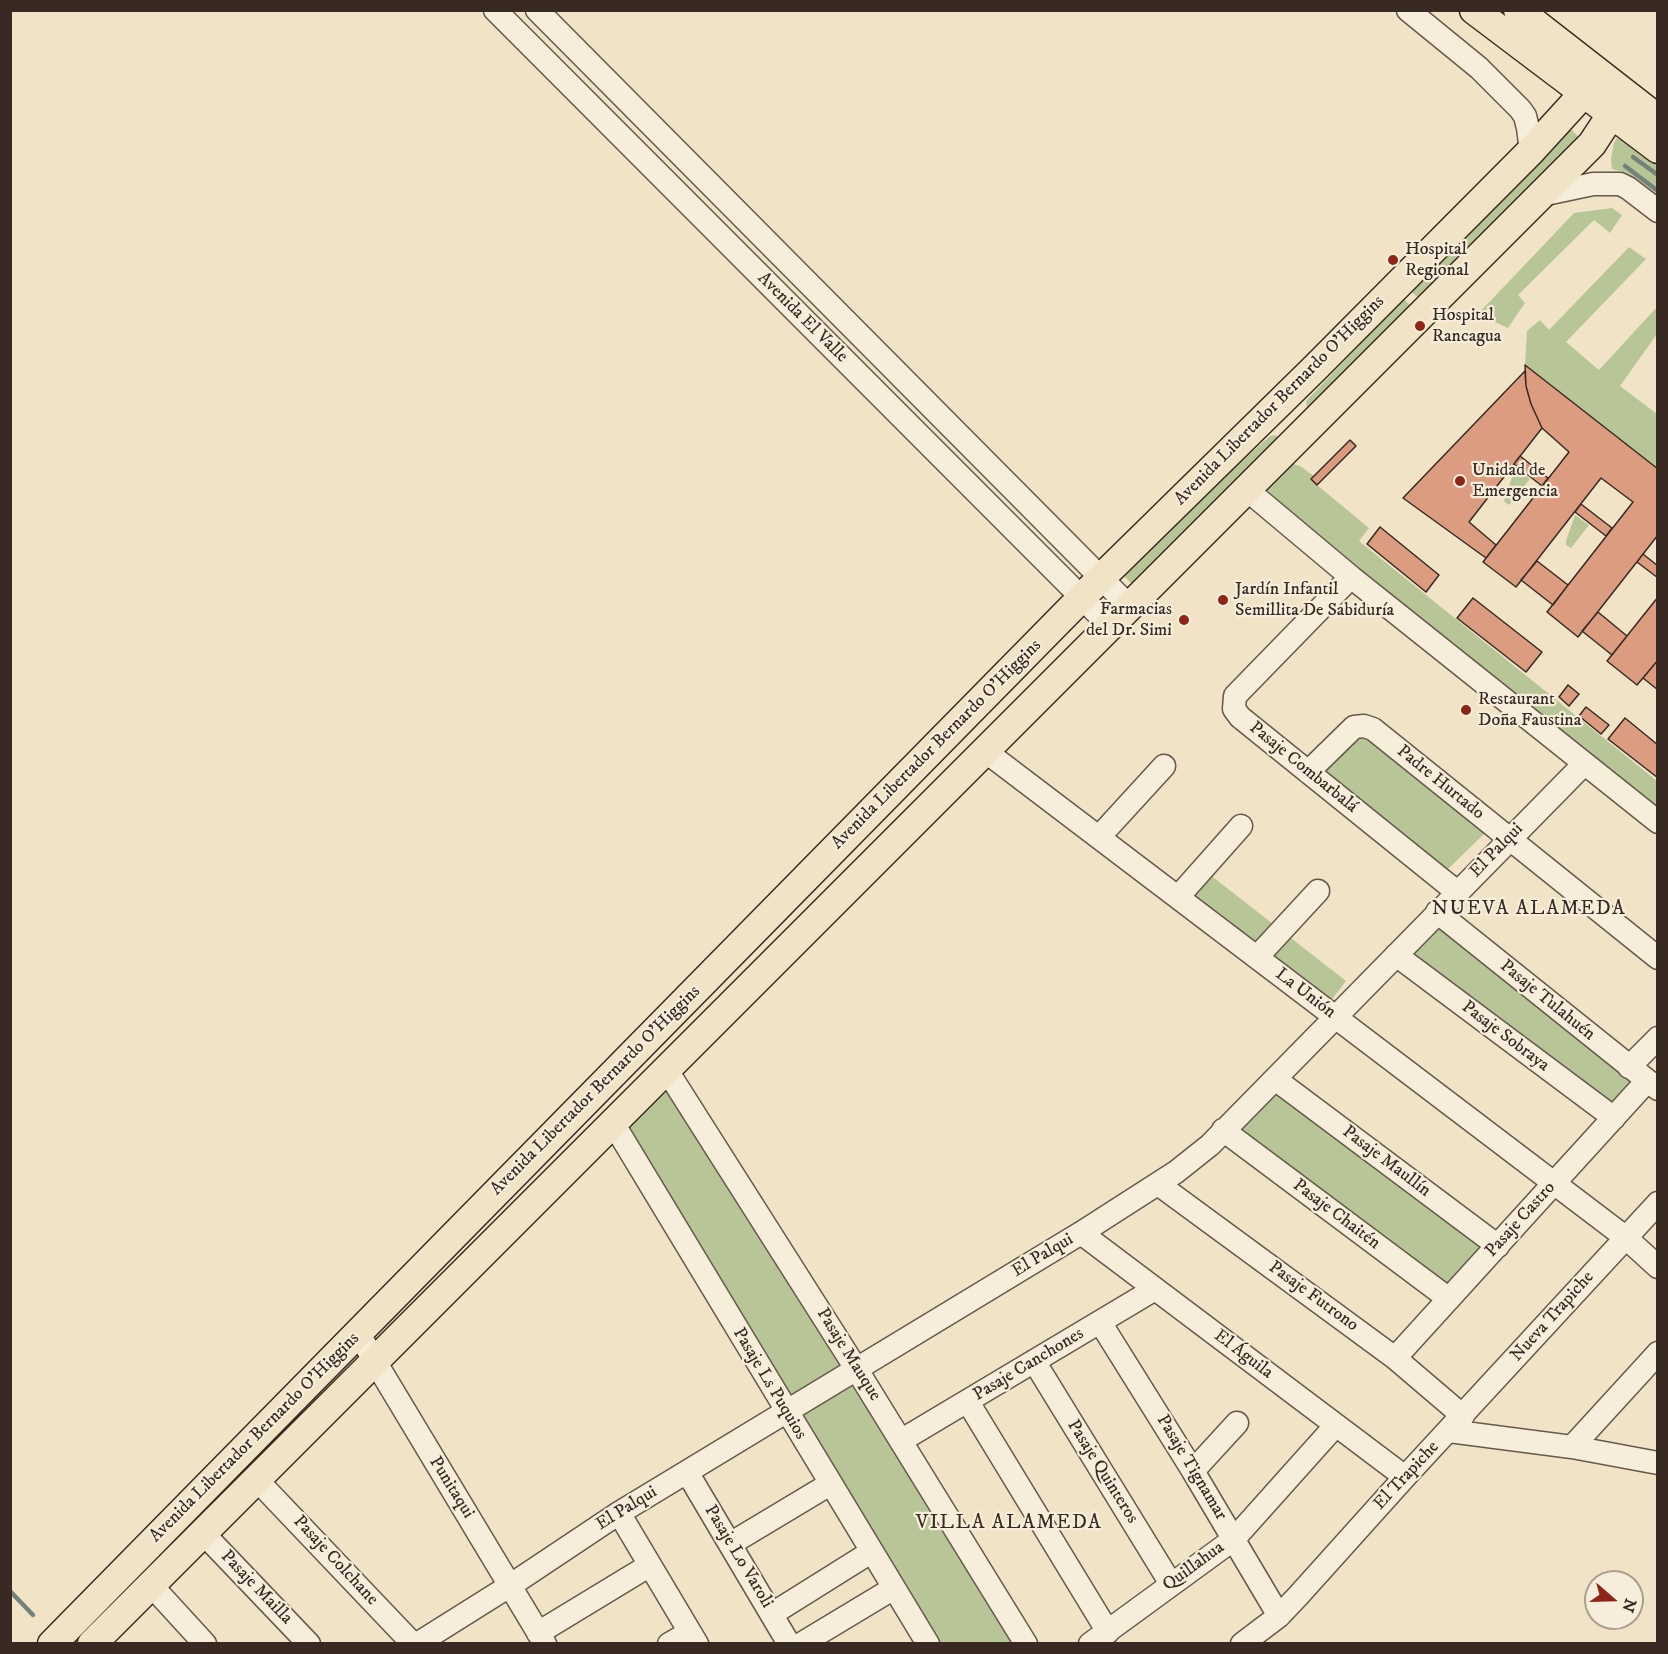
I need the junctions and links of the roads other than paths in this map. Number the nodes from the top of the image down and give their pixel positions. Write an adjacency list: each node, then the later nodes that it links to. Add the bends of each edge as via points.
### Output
1 (495, 10): 16 (street, Avenida El Valle)
2 (537, 10): 16 (street, Avenida El Valle)
3 (1408, 10): 11 (street, via 1479,68 1520,109 1525,116)
4 (1474, 10): 7 (main road)
5 (1518, 10): 6 (main road)
6 (1612, 85): 7 (main road); 8 (main road); 9 (main road)
7 (1583, 94): 8 (main road); 11 (main road, Avenida Libertador Bernardo O'Higgins)
8 (1611, 115): 10 (main road); 12 (main road, Avenida Libertador Bernardo O'Higgins, via 1592,144)
9 (1658, 119)
10 (1658, 149)
11 (1531, 151): 16 (main road, Avenida Libertador Bernardo O'Higgins)
12 (1541, 195): 13 (street, via 1593,184 1620,184); 14 (main road, Avenida Libertador Bernardo O'Higgins)
13 (1658, 211)
14 (1246, 489): 15 (street); 17 (main road, Avenida Libertador Bernardo O'Higgins)
15 (1351, 577): 20 (street); 22 (street, Pasaje Combarbalá, via 1235,696 1234,709 1240,717)
16 (1091, 588): 17 (street, Avenida El Valle); 18 (street, Avenida El Valle); 53 (main road, Avenida Libertador Bernardo O'Higgins)
17 (1129, 606): 18 (main road, Avenida Libertador Bernardo O'Higgins)
18 (1110, 626): 19 (main road, Avenida Libertador Bernardo O'Higgins)
19 (985, 751): 25 (street, La Unión); 37 (main road, Avenida Libertador Bernardo O'Higgins)
20 (1584, 764): 23 (street); 26 (street, El Palqui)
21 (1164, 766): 25 (street)
22 (1308, 772): 26 (street, Padre Hurtado, via 1354,727 1373,729); 28 (street, Pasaje Combarbalá)
23 (1658, 822)
24 (1241, 826): 29 (street)
25 (1099, 837): 29 (street, La Unión)
26 (1509, 839): 28 (street, El Palqui); 33 (street, Padre Hurtado)
27 (1317, 891): 32 (street)
28 (1457, 892): 30 (street, El Palqui)
29 (1178, 897): 32 (street, La Unión)
30 (1437, 912): 31 (street, El Palqui); 36 (street, Pasaje Tulahuén)
31 (1396, 955): 34 (street, El Palqui); 40 (street, Pasaje Sobraya)
32 (1257, 957): 34 (street, La Unión)
33 (1658, 958)
34 (1336, 1017): 38 (street, El Palqui); 43 (street, La Unión)
35 (1658, 1038): 36 (street)
36 (1629, 1067): 39 (street, Pasaje Tulahuén)
37 (666, 1069): 41 (main road, Avenida Libertador Bernardo O'Higgins); 58 (street, Pasaje Mauque)
38 (1275, 1079): 42 (street, El Palqui); 48 (street, Pasaje Maullín)
39 (1652, 1085): 40 (street, Pasaje Castro)
40 (1614, 1119): 43 (street, Pasaje Castro)
41 (613, 1123): 57 (main road, Avenida Libertador Bernardo O'Higgins); 60 (street, Pasaje Ls Puquios)
42 (1223, 1130): 44 (street, El Palqui); 51 (street, Pasaje Chaitén)
43 (1555, 1183): 47 (street, La Unión); 48 (street, Pasaje Castro)
44 (1158, 1184): 46 (street, El Palqui); 55 (street, Pasaje Futrono)
45 (1658, 1203): 47 (street, Nueva Trapiche)
46 (1081, 1233): 50 (street, El Águila); 58 (street, El Palqui)
47 (1625, 1237): 49 (street, La Unión); 62 (street, Nueva Trapiche)
48 (1498, 1246): 51 (street, Pasaje Castro)
49 (1658, 1267)
50 (1155, 1289): 52 (street, Pasaje Canchones); 63 (street, El Águila)
51 (1449, 1299): 55 (street, Pasaje Castro)
52 (1101, 1322): 56 (street, Pasaje Canchones); 67 (street, Pasaje Tignamar)
53 (348, 1343): 57 (main road); 87 (main road, Avenida Libertador Bernardo O'Higgins)
54 (1658, 1353): 65 (street)
55 (1395, 1358): 62 (street, Pasaje Futrono)
56 (1034, 1361): 59 (street, Pasaje Canchones); 78 (street, Pasaje Quinteros)
57 (367, 1368): 70 (main road, Avenida Libertador Bernardo O'Higgins); 80 (street, Punitaqui)
58 (857, 1370): 60 (street, El Palqui); 64 (street, Pasaje Mauque)
59 (968, 1402): 64 (street, Pasaje Canchones); 85 (street)
60 (786, 1411): 68 (street, El Palqui); 71 (street, Pasaje Ls Puquios)
61 (1237, 1423): 67 (street)
62 (1456, 1424): 65 (street, El Trapiche); 69 (street, El Trapiche)
63 (1336, 1425): 69 (street, El Águila); 74 (street, Quillahua)
64 (902, 1440): 96 (street, Pasaje Mauque)
65 (1572, 1447): 66 (street, El Trapiche)
66 (1658, 1463)
67 (1193, 1471): 74 (street, Pasaje Tignamar)
68 (687, 1472): 72 (street, El Palqui); 75 (street, Pasaje Lo Varoli)
69 (1405, 1477): 83 (street, El Trapiche)
70 (256, 1479): 73 (main road, Avenida Libertador Bernardo O'Higgins); 91 (street, Pasaje Colchane)
71 (830, 1484): 75 (street); 76 (street, Pasaje Ls Puquios)
72 (619, 1513): 77 (street); 80 (street, El Palqui)
73 (203, 1533): 79 (main road, Avenida Libertador Bernardo O'Higgins); 90 (street, Pasaje Mailla)
74 (1234, 1539): 78 (street, Quillahua); 83 (street, Pasaje Tignamar)
75 (730, 1544): 82 (street, Pasaje Lo Varoli)
76 (871, 1552): 81 (street, Pasaje Ls Puquios); 82 (street)
77 (650, 1565): 84 (street); 86 (street)
78 (1171, 1584): 85 (street, Quillahua)
79 (151, 1585): 88 (main road, Avenida Libertador Bernardo O'Higgins); 89 (street)
80 (511, 1585): 86 (street, Punitaqui); 91 (street, El Palqui)
81 (894, 1588): 94 (street); 95 (street, Pasaje Ls Puquios)
82 (772, 1614): 93 (street, Pasaje Lo Varoli)
83 (1279, 1616): 97 (street, El Trapiche)
84 (693, 1638): 92 (street)
85 (1099, 1638)
86 (542, 1639)
87 (65, 1640)
88 (92, 1644)
89 (205, 1644)
90 (309, 1644)
91 (415, 1644)
92 (669, 1644)
93 (789, 1644)
94 (801, 1644)
95 (927, 1644)
96 (1026, 1644)
97 (1242, 1644)

